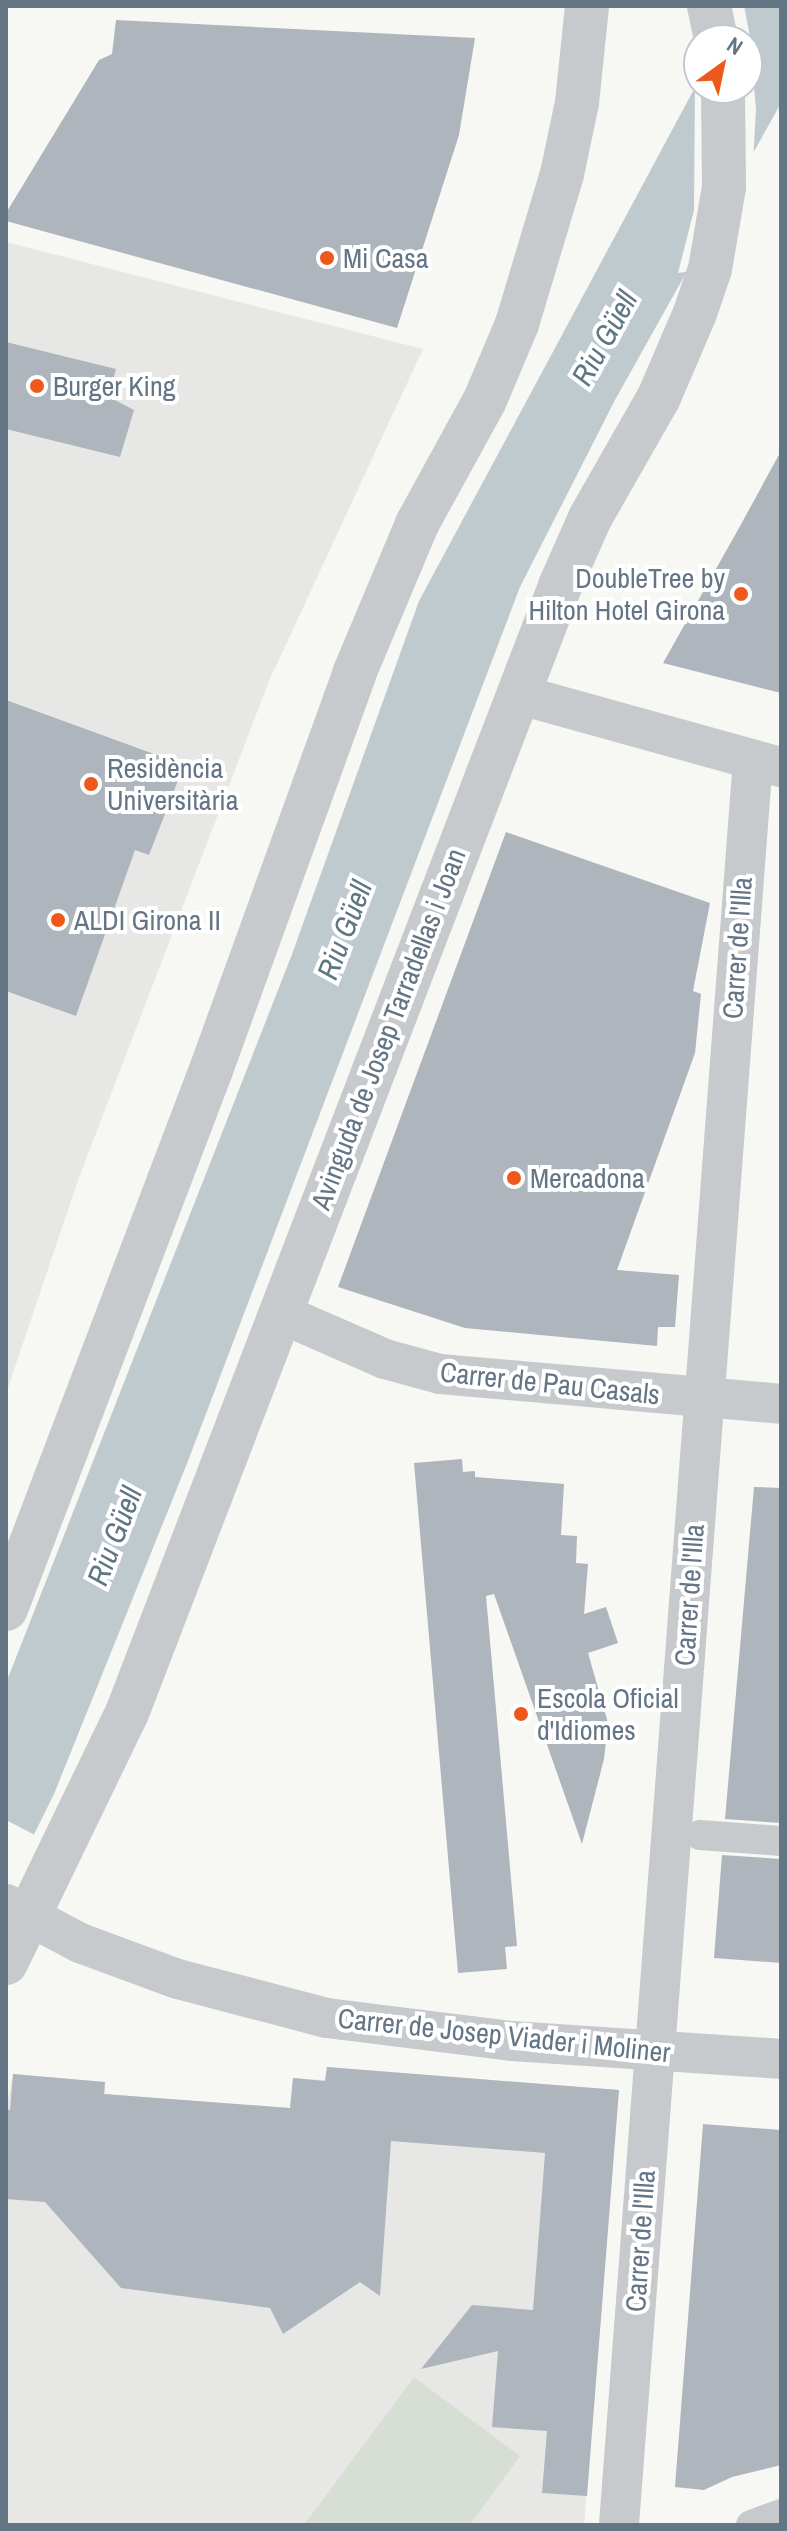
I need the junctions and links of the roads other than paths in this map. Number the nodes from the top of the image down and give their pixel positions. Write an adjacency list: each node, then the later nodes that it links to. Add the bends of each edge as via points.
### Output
1 (587, 6): 8 (street, via 577,103 562,174 517,324 485,400 417,524 354,674 211,1070)
2 (724, 104): 3 (street, Avinguda de Josep Tarradellas i Joan, via 726,156 710,269 679,356 590,518)
3 (517, 694): 4 (street); 5 (street, Avinguda de Josep Tarradellas i Joan)
4 (767, 763): 6 (street, Carrer de l'Illa)
5 (282, 1314): 6 (street, Carrer de Pau Casals, via 385,1359 440,1374); 11 (street, Avinguda de Josep Tarradellas i Joan, via 127,1713)
6 (702, 1398): 7 (street, Carrer de Pau Casals); 13 (street, Carrer de l'Illa)
7 (781, 1404)
8 (6, 1609)
9 (700, 1835): 10 (street)
10 (781, 1841)
11 (14, 1908): 12 (street, Avinguda de Josep Tarradellas i Joan); 13 (street, Carrer de Josep Viader i Moliner, via 80,1943 178,1979 314,2015 410,2032)
12 (6, 1963)
13 (653, 2050): 14 (street, Carrer de Josep Viader i Moliner); 16 (street, Carrer de l'Illa)
14 (781, 2059)
15 (781, 2514): 17 (street)
16 (619, 2525)
17 (751, 2525)

